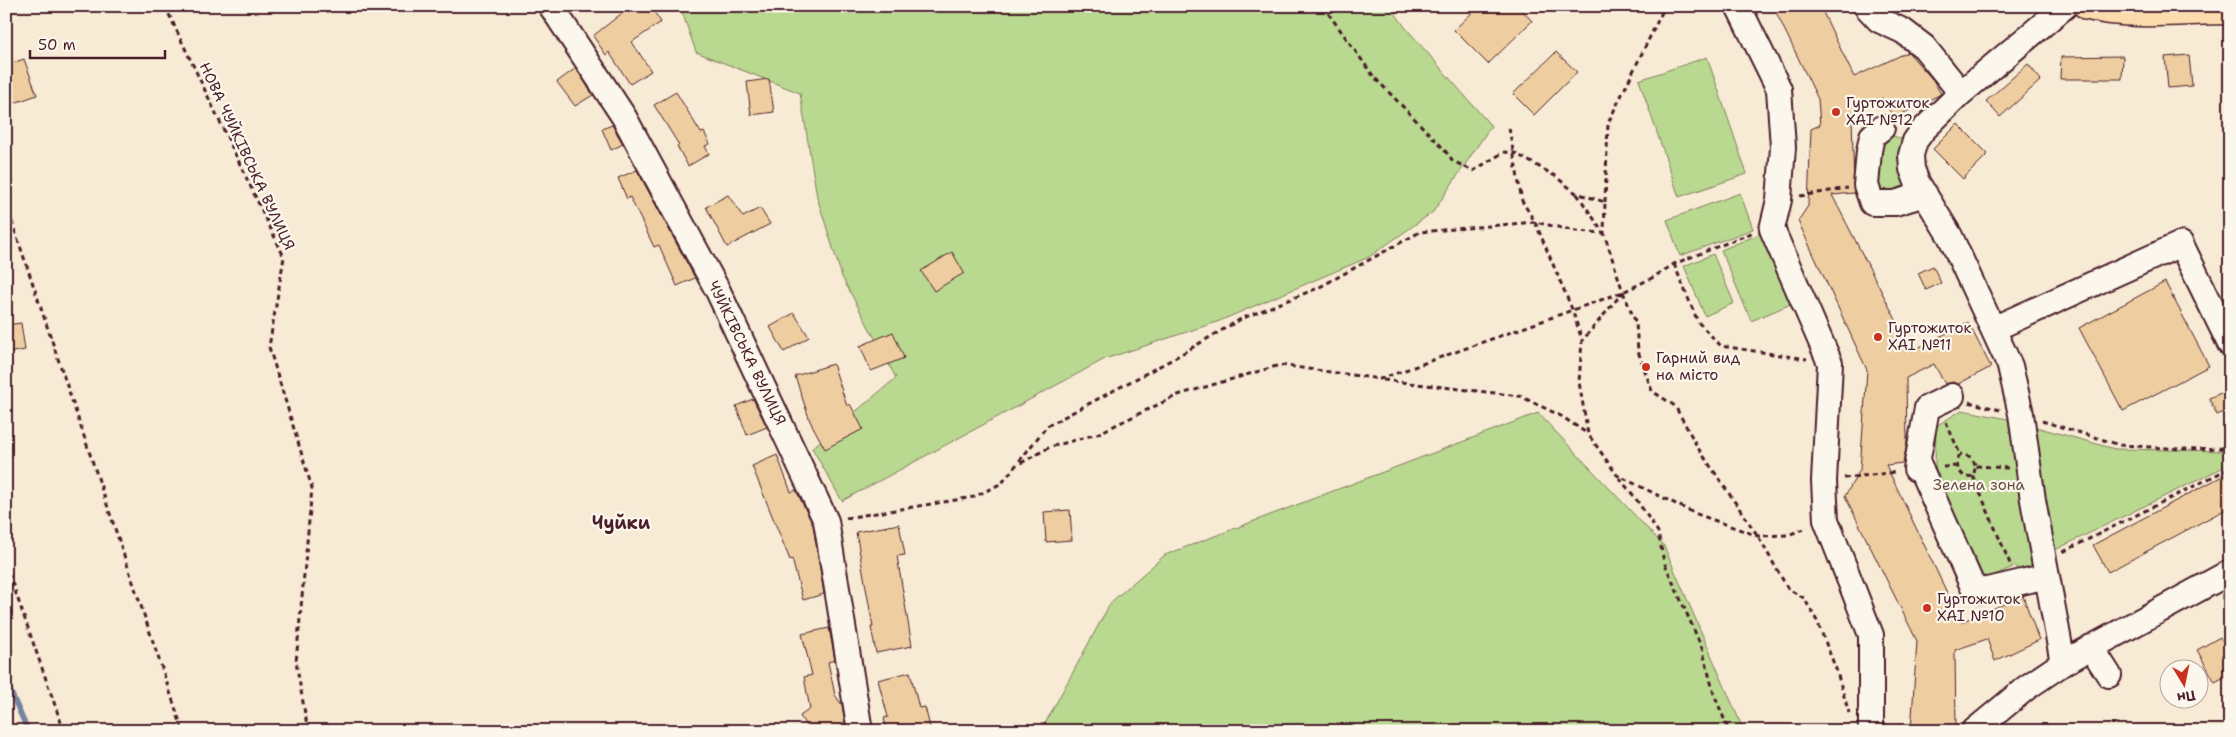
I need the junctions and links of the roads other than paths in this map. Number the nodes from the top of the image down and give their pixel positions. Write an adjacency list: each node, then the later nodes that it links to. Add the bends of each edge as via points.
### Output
1 (551, 6): 18 (street, ЧУЙКІВСЬКА ВУЛИЦЯ, via 624,117 713,282 826,521)
2 (1738, 6): 19 (street, via 1779,89 1783,147 1772,229 1830,363 1824,480 1826,520 1871,635)
3 (1866, 6): 7 (street, via 1878,20 1903,31 1924,47)
4 (2065, 6): 7 (street)
5 (2088, 6): 6 (main road, via 2140,11)
6 (2230, 10)
7 (1961, 93): 9 (street, via 1915,142 1911,155 1912,169)
8 (1882, 128): 9 (street, via 1872,136 1866,185 1872,203 1895,203)
9 (1925, 194): 10 (street, via 1950,236)
10 (1993, 329): 11 (street, via 2182,244); 13 (street, via 2010,366 2021,414)
11 (2230, 344)
12 (1945, 400): 13 (street, via 1927,408 1916,469 1919,465 1972,585 1984,591 2021,583)
13 (2046, 569): 16 (street)
14 (2230, 572): 15 (street)
15 (2091, 647): 16 (street); 17 (street)
16 (2063, 663): 20 (street, via 2026,688)
17 (2109, 675)
18 (860, 731)
19 (1871, 731)
20 (1974, 731)

